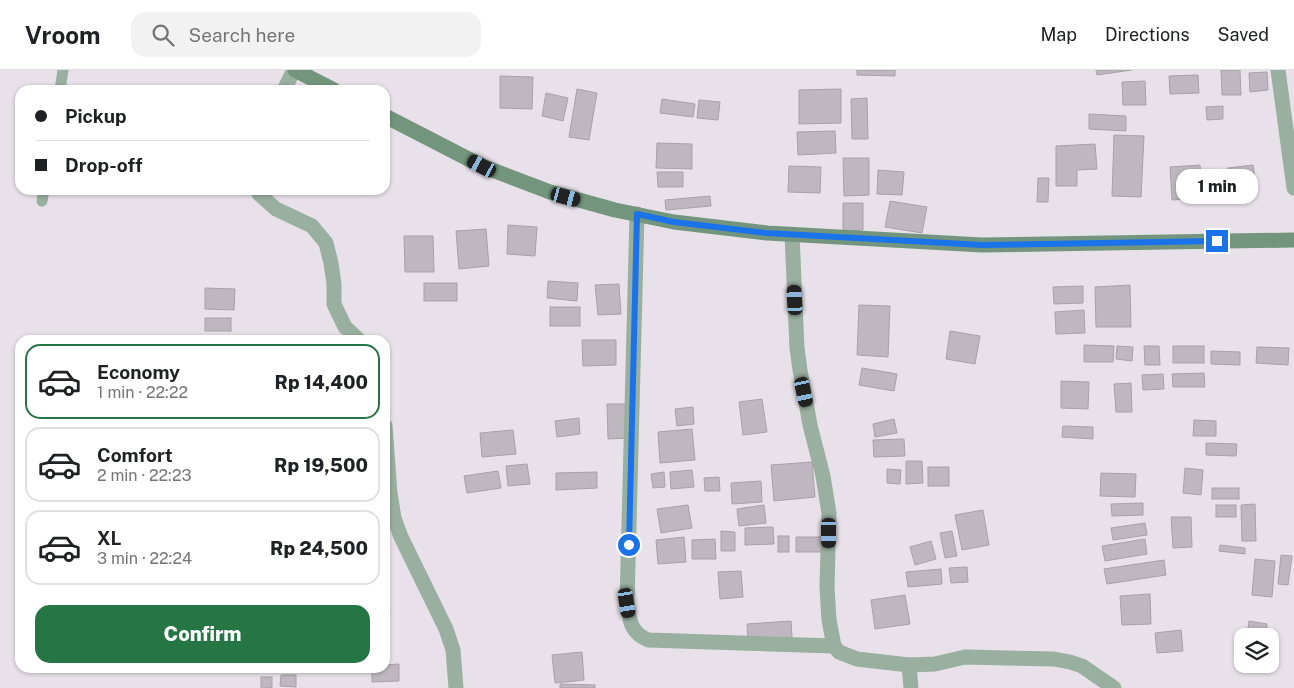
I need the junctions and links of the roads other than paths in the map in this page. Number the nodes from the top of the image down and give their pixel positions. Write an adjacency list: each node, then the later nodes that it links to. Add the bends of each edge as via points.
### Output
1 (64, 70): 4 (lane)
2 (295, 70): 5 (street); 6 (main road)
3 (1278, 70): 8 (street)
4 (61, 85)
5 (287, 85)
6 (324, 85)
7 (390, 119): 10 (main road, via 482,166 550,192)
8 (1294, 188)
9 (260, 195): 13 (street, via 276,208 312,226 326,243 333,277 334,304 345,327)
10 (637, 214): 11 (main road, via 674,222); 15 (street, via 627,603 634,630 648,640)
11 (792, 234): 12 (main road, via 982,245); 15 (street, via 798,355 829,513 827,587)
12 (1294, 240)
13 (354, 335)
14 (390, 493): 17 (street, via 401,537 446,629 453,650)
15 (834, 646): 16 (street, via 839,652 857,659)
16 (909, 665): 18 (street); 19 (street, via 965,658 1054,659 1082,666)
17 (456, 688)
18 (911, 688)
19 (1114, 688)

